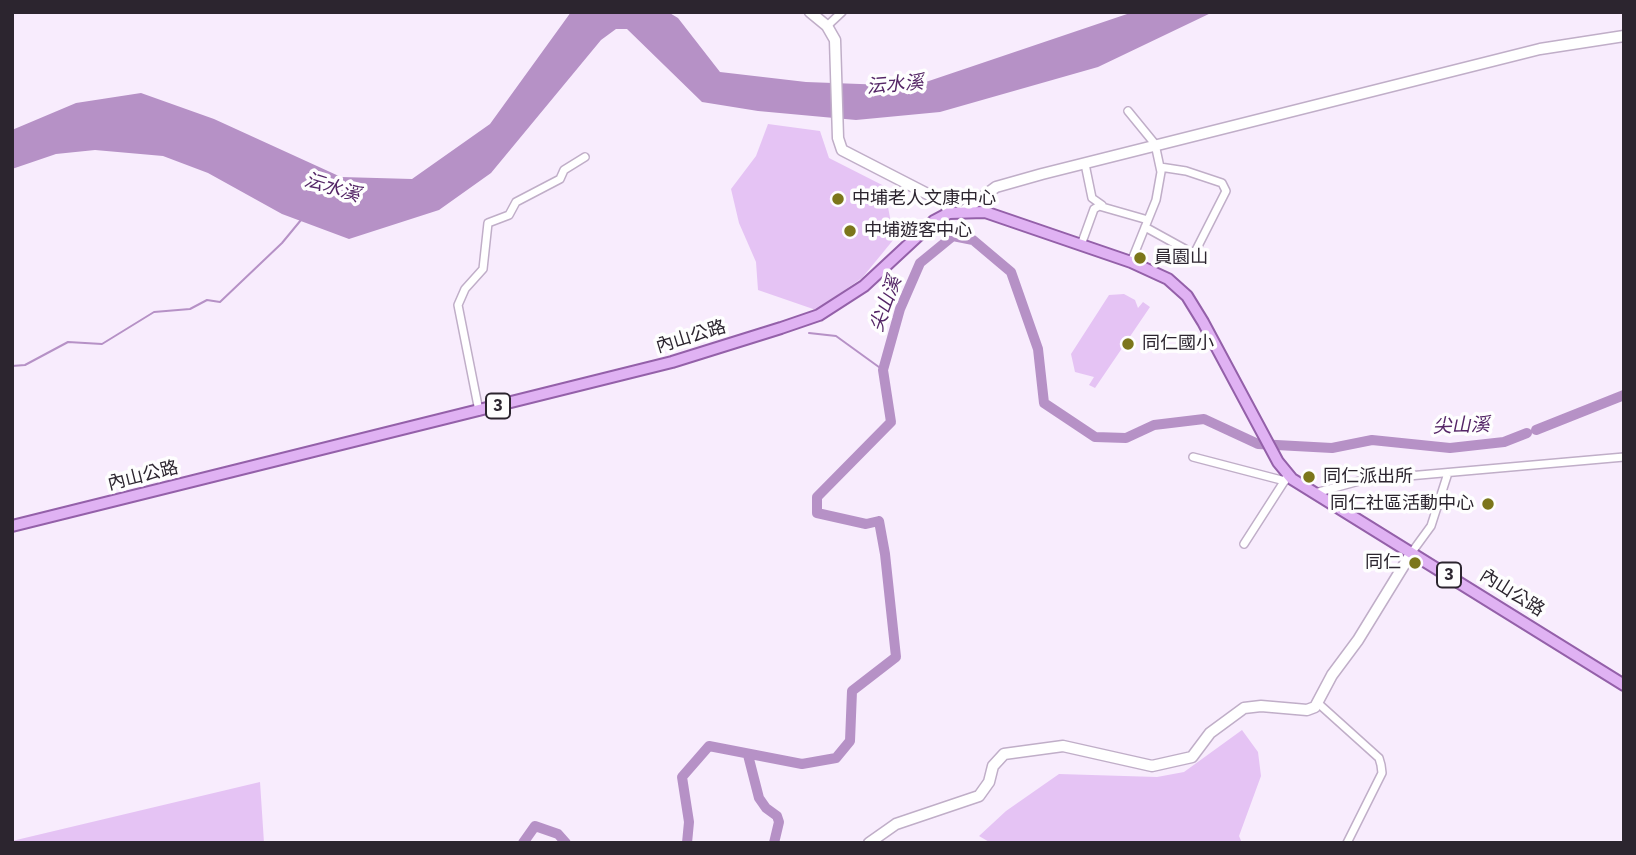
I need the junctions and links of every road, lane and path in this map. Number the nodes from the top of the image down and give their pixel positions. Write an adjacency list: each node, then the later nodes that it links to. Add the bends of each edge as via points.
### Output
1 (810, 12): 3 (street)
2 (842, 12): 3 (street)
3 (827, 26): 12 (street, via 835,40 842,150 945,203)
4 (1624, 36): 6 (street, via 1540,49)
5 (1128, 111): 6 (street)
6 (1155, 144): 8 (street); 9 (street)
7 (585, 157): 16 (street, via 564,170 560,179 516,202 509,215 488,223 483,269 458,305)
8 (1086, 164): 10 (street, via 1092,198); 11 (street, via 996,187)
9 (1160, 167): 13 (street, via 1161,184); 13 (street, via 1222,183 1226,191 1194,254)
10 (1102, 205): 13 (street); 14 (street, via 1094,209)
11 (962, 212): 12 (main road, 3); 14 (main road, 3, via 985,212)
12 (949, 213): 16 (main road, 內山公路 / 3, via 934,220 864,286 819,315 672,362)
13 (1146, 223): 15 (street)
14 (1081, 245): 15 (main road, 3)
15 (1131, 262): 20 (main road, 內山公路 / 3, via 1168,279 1187,296)
16 (479, 411): 22 (main road, 內山公路 / 3)
17 (1193, 457): 20 (street)
18 (1624, 457): 19 (street)
19 (1448, 473): 21 (street, via 1363,480); 24 (street, via 1431,526)
20 (1287, 478): 21 (main road, 內山公路 / 3); 23 (street)
21 (1315, 493): 24 (main road, 內山公路 / 3)
22 (12, 526)
23 (1244, 544)
24 (1412, 552): 25 (main road, 內山公路 / 3); 26 (street, via 1332,675)
25 (1624, 684)
26 (1319, 705): 27 (street, via 1307,710 1244,708 1210,733 1192,757 1152,766 1063,746 1004,754 979,796 896,824); 28 (street, via 1379,758 1381,765)
27 (869, 843)
28 (1347, 843)

